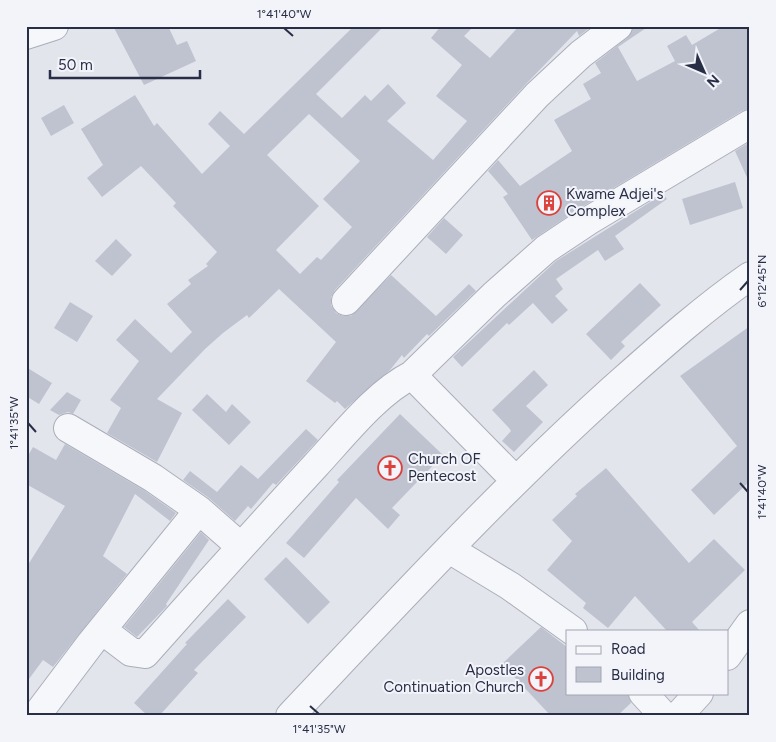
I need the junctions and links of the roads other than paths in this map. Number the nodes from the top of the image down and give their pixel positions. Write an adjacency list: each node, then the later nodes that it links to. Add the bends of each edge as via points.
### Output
1 (54, 26): 3 (street)
2 (618, 26): 6 (street, via 581,54 537,95)
3 (26, 35)
4 (750, 124): 7 (street, via 546,249)
5 (750, 276): 9 (street, via 686,324)
6 (346, 301)
7 (412, 375): 9 (street); 11 (street, via 395,384 371,407)
8 (68, 428): 10 (street, via 154,478)
9 (516, 481): 12 (street)
10 (198, 510): 11 (street); 14 (street)
11 (240, 546): 14 (street, via 145,654 131,652)
12 (448, 549): 15 (street, via 510,586); 20 (street)
13 (750, 624): 16 (street)
14 (102, 630): 19 (street)
15 (572, 630)
16 (728, 655)
17 (644, 694): 21 (street)
18 (698, 694): 22 (street)
19 (36, 716)
20 (290, 716)
21 (664, 716)
22 (678, 716)

